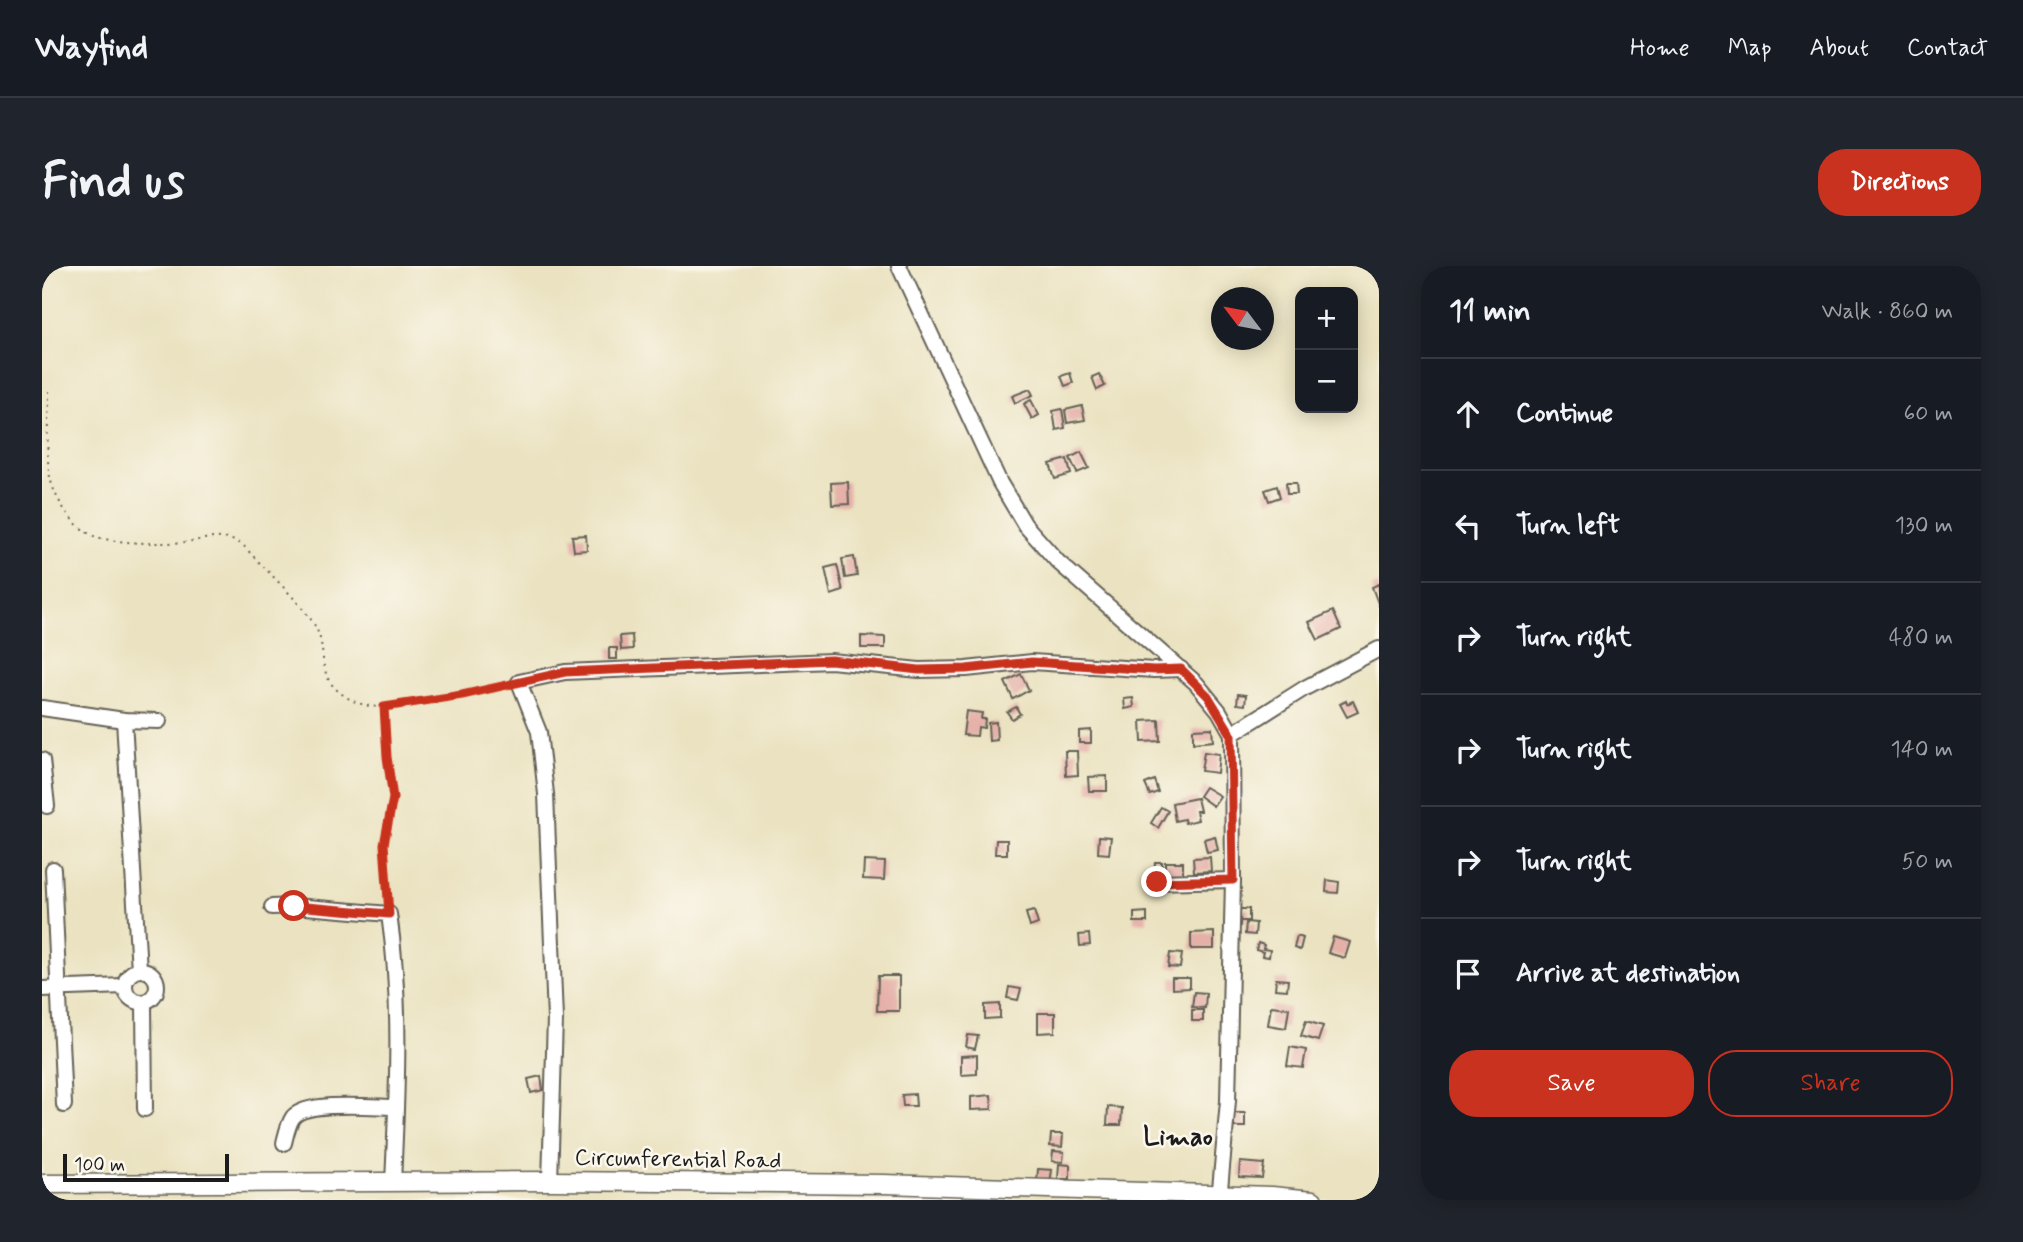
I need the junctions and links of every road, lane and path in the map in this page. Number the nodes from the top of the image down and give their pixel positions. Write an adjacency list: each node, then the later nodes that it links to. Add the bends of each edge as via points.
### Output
1 (899, 266): 4 (street, via 1000,483 1025,525 1058,562)
2 (49, 391): 6 (path, via 50,477 56,495 81,529 96,537 153,543 233,539 312,622 330,682 358,703)
3 (1379, 649): 10 (street)
4 (1181, 669): 5 (street, via 1032,662 919,670 831,660 565,672); 10 (street, via 1208,696)
5 (519, 682): 6 (path); 27 (street, via 539,732 546,794 555,1019)
6 (384, 707): 17 (path, via 393,798 384,844)
7 (42, 708): 8 (street)
8 (124, 720): 9 (street); 18 (street)
9 (159, 722)
10 (1231, 734): 14 (street)
11 (42, 760): 12 (street)
12 (47, 806)
13 (53, 869): 20 (street)
14 (1233, 880): 15 (street); 30 (street, via 1228,1101)
15 (1157, 882)
16 (272, 907): 17 (street)
17 (389, 914): 24 (street, via 397,1019)
18 (139, 970): 19 (street); 22 (street, via 148,971 158,984 152,999)
19 (125, 986): 20 (street); 22 (street, via 127,995)
20 (59, 988): 21 (street); 23 (street)
21 (42, 989)
22 (144, 1003): 25 (street)
23 (64, 1105)
24 (396, 1107): 26 (street, via 300,1112); 28 (street)
25 (145, 1109)
26 (284, 1143)
27 (550, 1181): 28 (main road, Circumferential Road); 30 (main road, Circumferential Road, via 884,1184)
28 (393, 1183): 29 (main road, Circumferential Road)
29 (42, 1184)
30 (1220, 1198): 31 (main road, Circumferential Road)
31 (1313, 1200)

